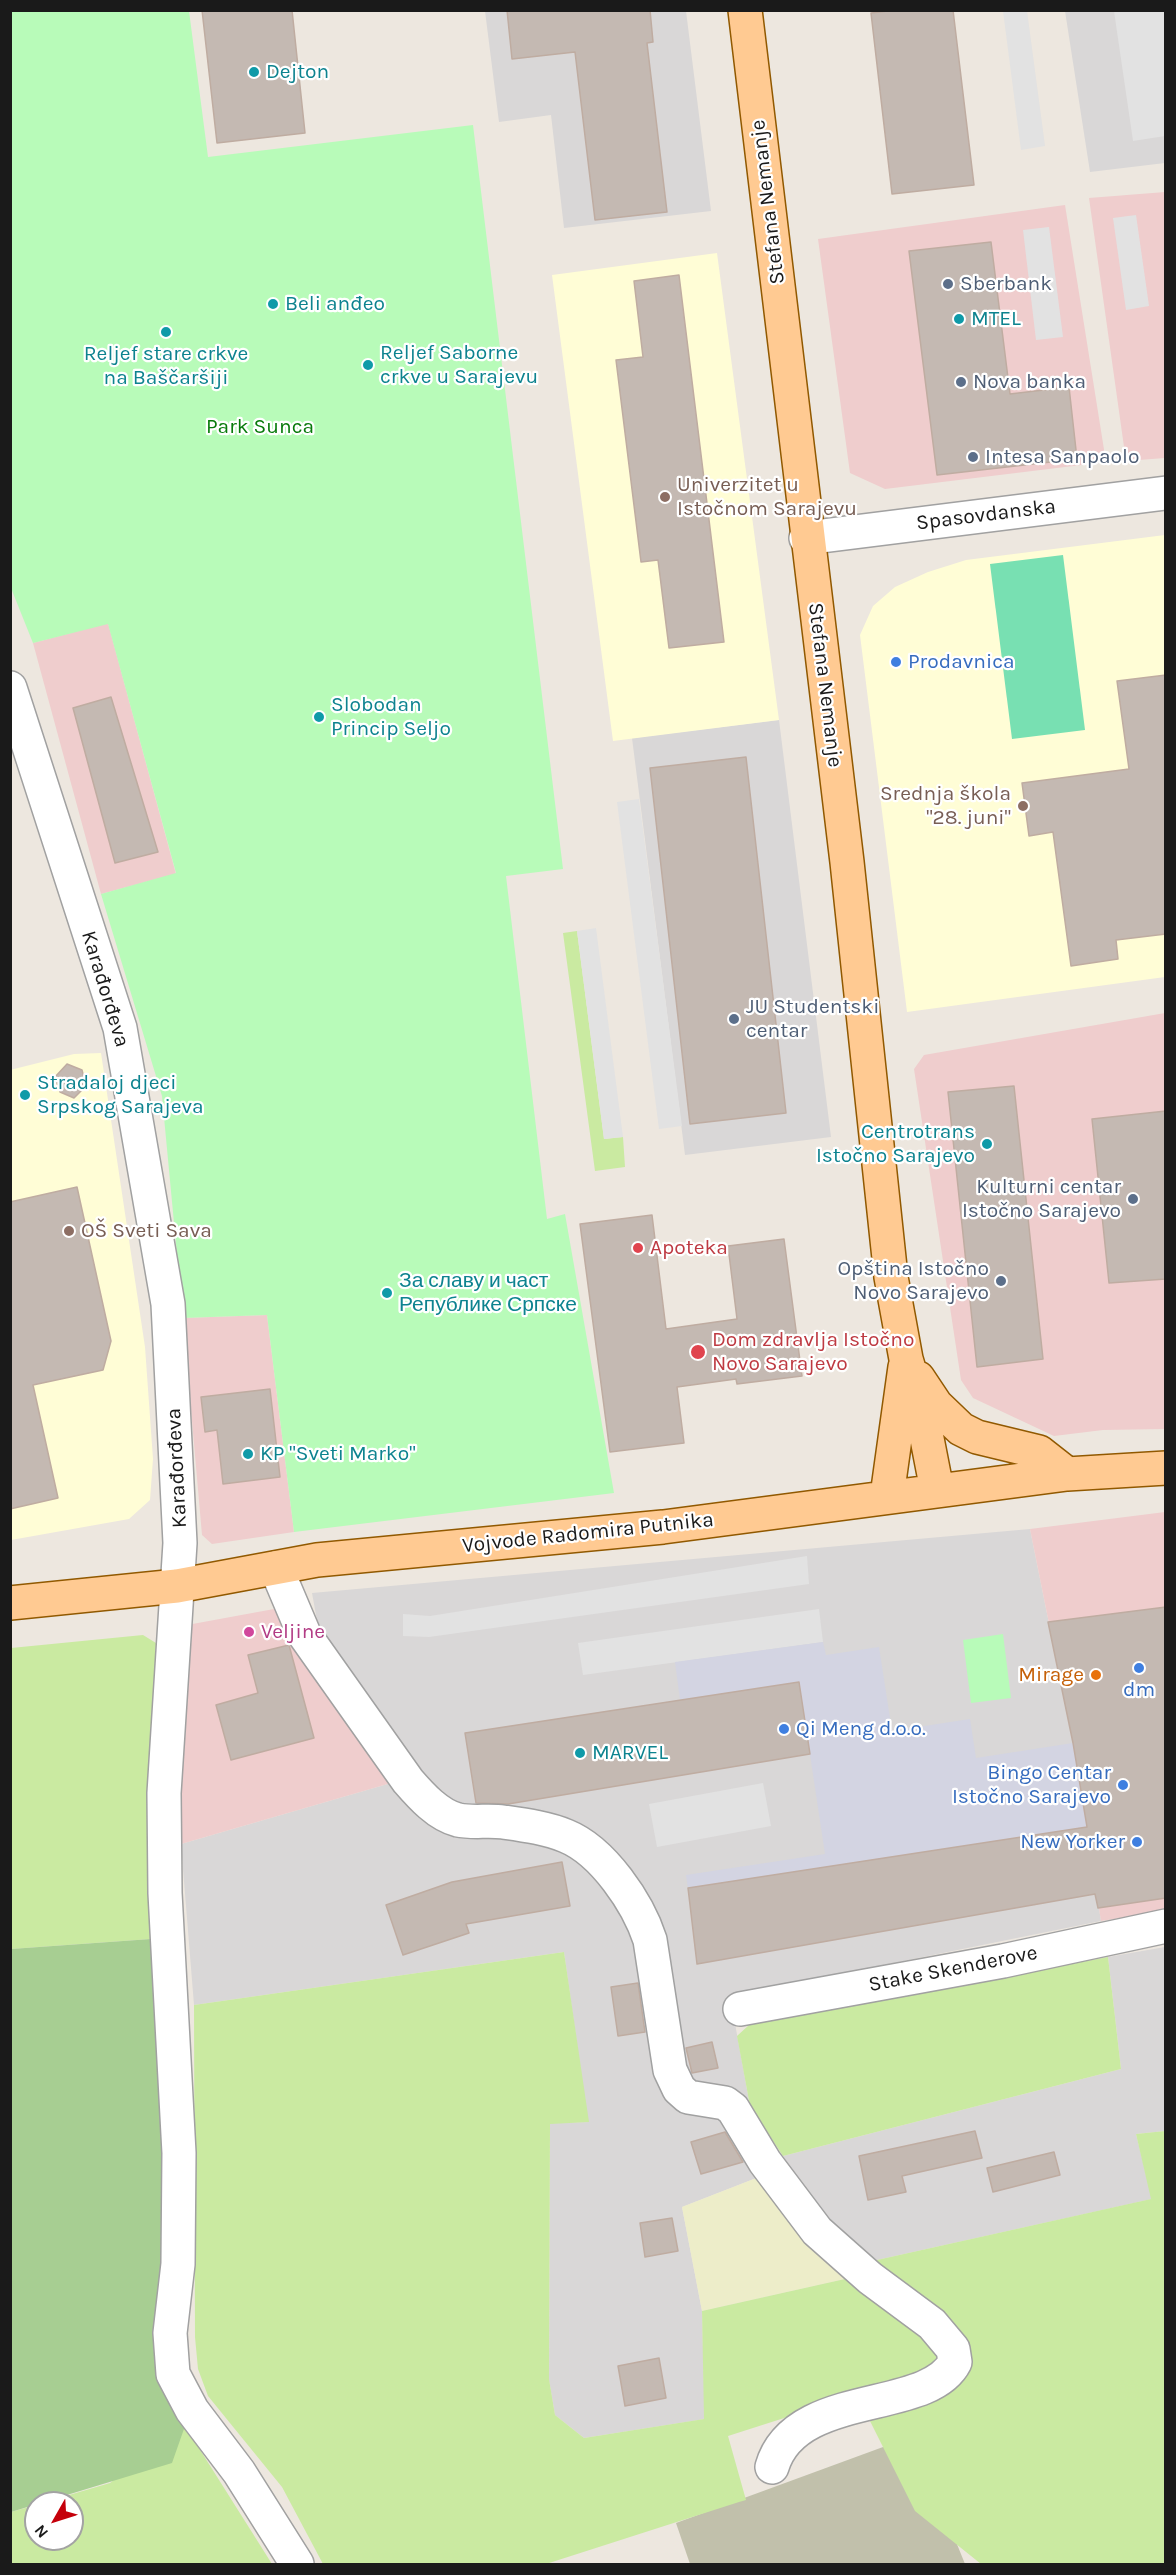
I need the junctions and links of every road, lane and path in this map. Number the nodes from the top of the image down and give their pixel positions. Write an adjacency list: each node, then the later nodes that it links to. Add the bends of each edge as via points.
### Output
1 (745, 10): 3 (main road, Stefana Nemanje)
2 (1166, 494): 3 (street, Spasovdanska)
3 (806, 538): 5 (main road, Stefana Nemanje, via 851,895 891,1277)
4 (10, 688): 11 (street, Karađorđeva, via 120,1028 129,1069 168,1304 180,1543)
5 (906, 1359): 7 (main road, via 936,1405 961,1429 977,1437 1039,1452); 8 (main road, Stefana Nemanje, via 922,1413); 9 (main road, Stefana Nemanje)
6 (1166, 1468): 7 (main road, Vojvode Radomira Putnika)
7 (1067, 1474): 8 (main road, Vojvode Radomira Putnika)
8 (937, 1490): 9 (main road, Vojvode Radomira Putnika)
9 (887, 1496): 10 (main road, Vojvode Radomira Putnika, via 663,1527 317,1560)
10 (276, 1568): 11 (main road, Vojvode Radomira Putnika); 15 (street, via 304,1634 421,1796 458,1820 501,1822 564,1835 590,1851 611,1873 644,1919 670,2070 679,2089 696,2100 725,2103 733,2109 765,2162 817,2231 870,2278 932,2324 953,2349 955,2362 943,2376 804,2424 777,2452)
11 (177, 1586): 12 (main road, Vojvode Radomira Putnika); 16 (street, Karađorđeva, via 164,1793 165,1893 179,2153 178,2264 170,2333 173,2374 192,2410 239,2472)
12 (10, 1603)
13 (1166, 1926): 14 (street, Stake Skenderove)
14 (740, 2009)
15 (772, 2467)
16 (297, 2565)

